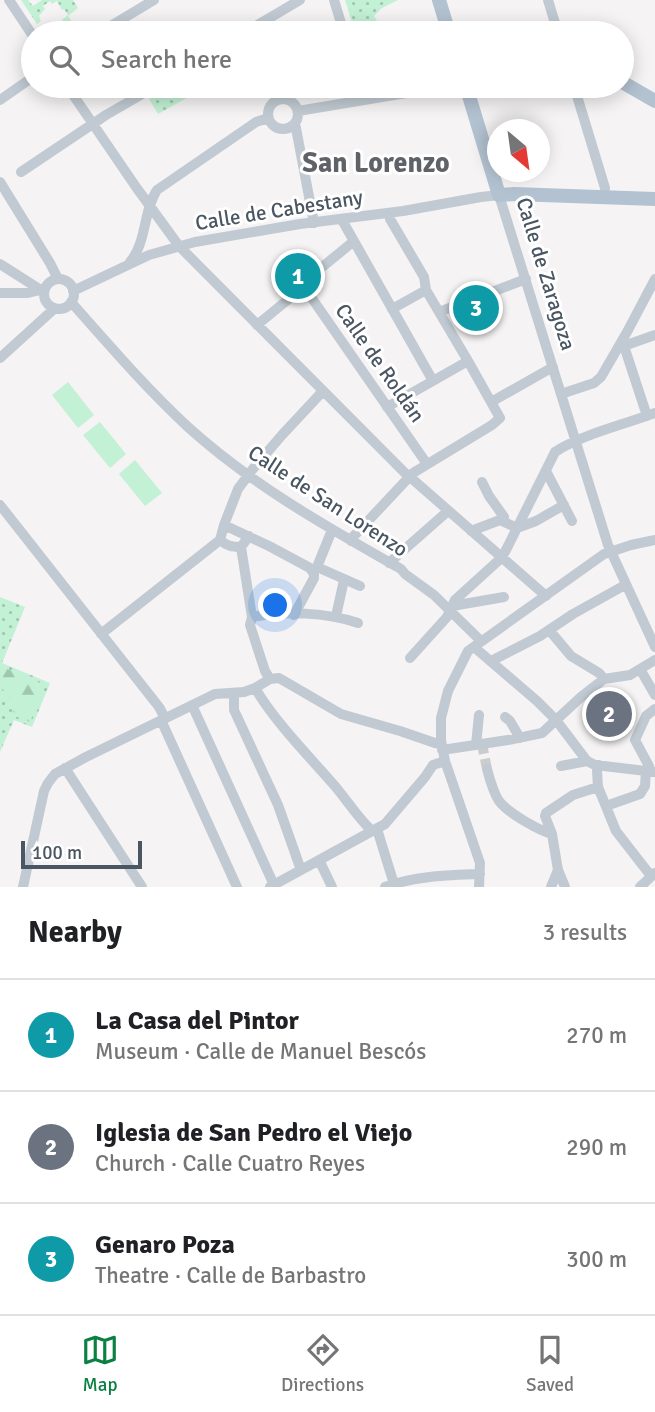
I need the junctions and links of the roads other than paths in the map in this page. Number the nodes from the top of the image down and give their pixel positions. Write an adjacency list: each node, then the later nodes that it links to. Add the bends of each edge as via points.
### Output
1 (9, 0): 7 (street)
2 (154, 0): 8 (street)
3 (300, 0): 9 (street)
4 (334, 0): 10 (street)
5 (439, 0): 11 (main road)
6 (548, 0): 12 (street)
7 (23, 21)
8 (119, 21)
9 (266, 21)
10 (340, 21)
11 (445, 21)
12 (554, 21)
13 (21, 85): 20 (street)
14 (634, 89): 23 (main road)
15 (75, 98): 27 (street)
16 (136, 98): 27 (street)
17 (376, 98): 22 (street)
18 (470, 98): 32 (main road, Calle de Zaragoza)
19 (578, 98): 33 (street, via 605,188)
20 (0, 100)
21 (289, 100): 24 (street); 25 (street, via 272,103)
22 (364, 100): 24 (street)
23 (655, 101)
24 (298, 111): 26 (street)
25 (268, 118): 26 (street, via 280,129); 30 (street)
26 (295, 123): 38 (street)
27 (93, 124): 28 (street); 31 (street)
28 (21, 172)
29 (0, 182): 45 (street)
30 (157, 190): 31 (street); 35 (street)
31 (139, 191): 35 (street)
32 (499, 195): 33 (main road); 36 (street, Calle de Cabestany); 46 (street, Calle de Zaragoza)
33 (604, 198): 34 (main road)
34 (655, 199)
35 (151, 213): 41 (street); 44 (street, via 135,256)
36 (389, 213): 37 (street, Calle de Cabestany); 49 (street, via 424,277)
37 (342, 220): 38 (street, Calle de Cabestany); 39 (street)
38 (314, 223): 40 (street, Calle de Cabestany)
39 (354, 241): 48 (street); 54 (street)
40 (195, 242): 41 (street, Calle de Cabestany); 42 (street)
41 (179, 246): 42 (street); 44 (street, Calle de Cabestany)
42 (190, 257): 56 (street)
43 (0, 264): 50 (street)
44 (126, 265): 52 (street, Calle de Cabestany)
45 (58, 279): 50 (street); 52 (street, via 69,283)
46 (526, 279): 55 (street); 61 (street, Calle de Zaragoza)
47 (655, 279): 58 (street)
48 (302, 284): 56 (street); 66 (street, Calle de Roldán)
49 (426, 290): 54 (street); 55 (street)
50 (42, 291): 51 (street); 53 (street)
51 (0, 293)
52 (72, 297): 53 (street, via 64,308); 71 (street, Calle de San Lorenzo, via 181,420)
53 (55, 308): 59 (street)
54 (392, 309): 62 (street)
55 (439, 312): 60 (street)
56 (257, 325): 63 (street)
57 (655, 335): 58 (street)
58 (621, 347): 64 (street, via 597,380); 67 (street)
59 (0, 357)
60 (468, 361): 62 (street); 65 (street)
61 (553, 367): 64 (street, Calle de Zaragoza); 65 (street)
62 (433, 381): 66 (street)
63 (323, 391): 71 (street); 72 (street)
64 (561, 394): 68 (street, Calle de Zaragoza)
65 (491, 402): 69 (street, via 500,418)
66 (387, 407): 69 (street, Calle de Roldán)
67 (651, 415): 68 (street)
68 (576, 442): 70 (street, via 555,452); 88 (street, Calle de Zaragoza)
69 (427, 464): 72 (street)
70 (546, 471): 75 (street); 80 (street)
71 (249, 474): 79 (street); 81 (street, Calle de San Lorenzo)
72 (410, 477): 76 (street); 86 (street)
73 (482, 482): 77 (street)
74 (0, 505): 103 (street)
75 (564, 505): 78 (street); 80 (street)
76 (449, 511): 82 (street); 90 (street)
77 (503, 521): 80 (street); 82 (street)
78 (572, 521)
79 (224, 525): 83 (street); 84 (street)
80 (517, 528): 89 (street)
81 (332, 530): 86 (street, Calle de San Lorenzo); 91 (street)
82 (471, 531): 89 (street)
83 (249, 536): 87 (street); 91 (street)
84 (220, 540): 87 (street); 103 (street)
85 (655, 540): 88 (street)
86 (351, 541): 90 (street, Calle de San Lorenzo)
87 (241, 547): 100 (street)
88 (611, 552): 93 (street, Calle de Zaragoza); 95 (street)
89 (501, 556): 95 (street); 97 (street)
90 (389, 563): 97 (street, Calle de San Lorenzo)
91 (314, 568): 92 (street); 98 (street, via 314,578)
92 (344, 580): 94 (street); 99 (street)
93 (625, 585): 102 (street); 105 (street, Calle de Zaragoza)
94 (360, 586)
95 (546, 596): 104 (street)
96 (504, 597): 97 (street)
97 (451, 608): 104 (street, Calle de San Lorenzo); 106 (street)
98 (294, 615): 99 (street); 100 (street)
99 (336, 616): 101 (street)
100 (252, 617): 110 (street, via 250,625 265,671)
101 (358, 623)
102 (550, 631): 108 (street); 111 (street, via 570,656)
103 (101, 634): 119 (street, via 159,707)
104 (477, 644): 108 (street, Calle de San Lorenzo); 123 (street, via 468,651 448,691 441,718)
105 (655, 648)
106 (410, 658)
107 (655, 660): 109 (street)
108 (491, 661): 120 (street, Calle de San Lorenzo)
109 (637, 670): 111 (street); 114 (street)
110 (275, 678): 112 (street); 123 (street, via 341,715 435,743)
111 (604, 679): 120 (street)
112 (255, 688): 113 (street); 131 (street, via 364,824)
113 (234, 693): 115 (street, via 221,692); 134 (street, via 234,710 278,805)
114 (655, 695)
115 (192, 705): 119 (street); 139 (street)
116 (655, 709): 128 (street, via 646,716 635,740)
117 (479, 715): 122 (street)
118 (505, 717): 121 (street)
119 (163, 719): 126 (street); 142 (street)
120 (556, 720): 121 (street, via 542,733); 124 (street, Calle de San Lorenzo)
121 (520, 738): 122 (street)
122 (476, 745): 123 (street)
123 (443, 752): 131 (street, via 390,819); 136 (street)
124 (594, 764): 125 (street); 128 (street); 129 (street)
125 (561, 766)
126 (65, 768): 140 (street, via 46,787); 141 (street)
127 (487, 769): 132 (street, via 500,802 529,824)
128 (652, 771): 130 (street, via 640,794)
129 (598, 787): 130 (street); 132 (street, via 573,795 546,813)
130 (606, 806): 137 (street, via 616,831)
131 (374, 830): 133 (street); 138 (street)
132 (552, 834): 135 (street)
133 (321, 859): 134 (street); 143 (street)
134 (301, 870): 139 (street)
135 (558, 870): 145 (street); 146 (street)
136 (480, 874): 138 (street); 144 (street)
137 (649, 881)
138 (390, 885)
139 (273, 886)
140 (23, 887)
141 (142, 887)
142 (237, 887)
143 (332, 887)
144 (479, 887)
145 (551, 887)
146 (565, 887)

